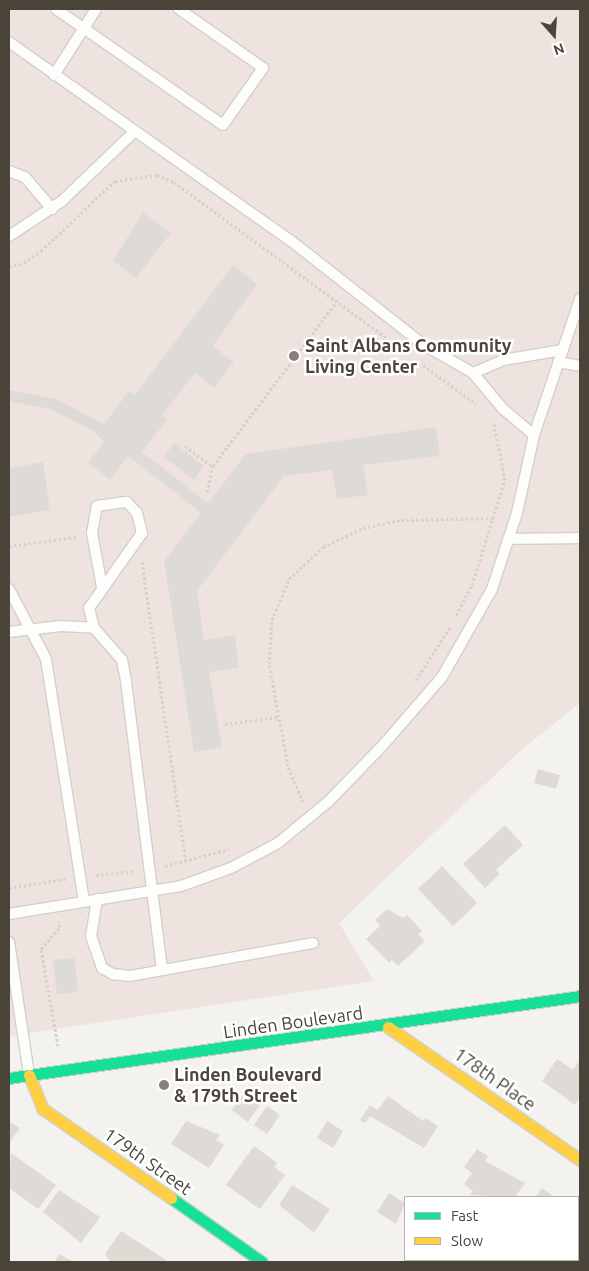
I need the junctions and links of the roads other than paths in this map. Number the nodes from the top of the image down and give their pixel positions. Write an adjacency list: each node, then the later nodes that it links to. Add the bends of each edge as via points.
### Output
1 (56, 9): 4 (lane)
2 (96, 9): 4 (lane)
3 (179, 9): 4 (lane, via 263,68 222,125)
4 (84, 28): 6 (lane)
5 (9, 42): 6 (lane)
6 (54, 75): 7 (lane)
7 (133, 133): 9 (lane); 15 (lane, via 290,240 424,345)
8 (9, 171): 9 (lane, via 25,176)
9 (52, 209): 10 (lane)
10 (9, 236)
11 (580, 299): 12 (lane)
12 (562, 350): 13 (lane); 15 (lane, via 503,360)
13 (558, 362): 14 (lane); 16 (lane)
14 (580, 366)
15 (473, 373): 16 (lane, via 503,410)
16 (534, 435): 17 (lane)
17 (508, 538): 18 (lane); 24 (lane, via 492,589 442,677 329,801 278,843 231,868 181,886)
18 (580, 538)
19 (102, 587): 19 (lane, via 92,533 97,506 127,502 137,514 142,534); 21 (lane, via 89,608)
20 (9, 589): 22 (lane)
21 (94, 628): 22 (lane); 24 (lane, via 122,660)
22 (29, 630): 23 (lane); 26 (lane, via 46,660)
23 (9, 632)
24 (150, 891): 25 (lane); 30 (lane)
25 (97, 899): 26 (lane); 30 (lane, via 91,936 102,968 130,976)
26 (84, 901): 27 (lane)
27 (9, 914)
28 (9, 942): 33 (lane)
29 (313, 943): 30 (lane)
30 (162, 970)
31 (580, 996): 32 (main road, Linden Boulevard)
32 (388, 1027): 33 (main road, Linden Boulevard); 35 (main road, 178th Place)
33 (29, 1075): 34 (main road, Linden Boulevard); 36 (main road, 179th Street, via 43,1109)
34 (9, 1078)
35 (580, 1160)
36 (262, 1262)

